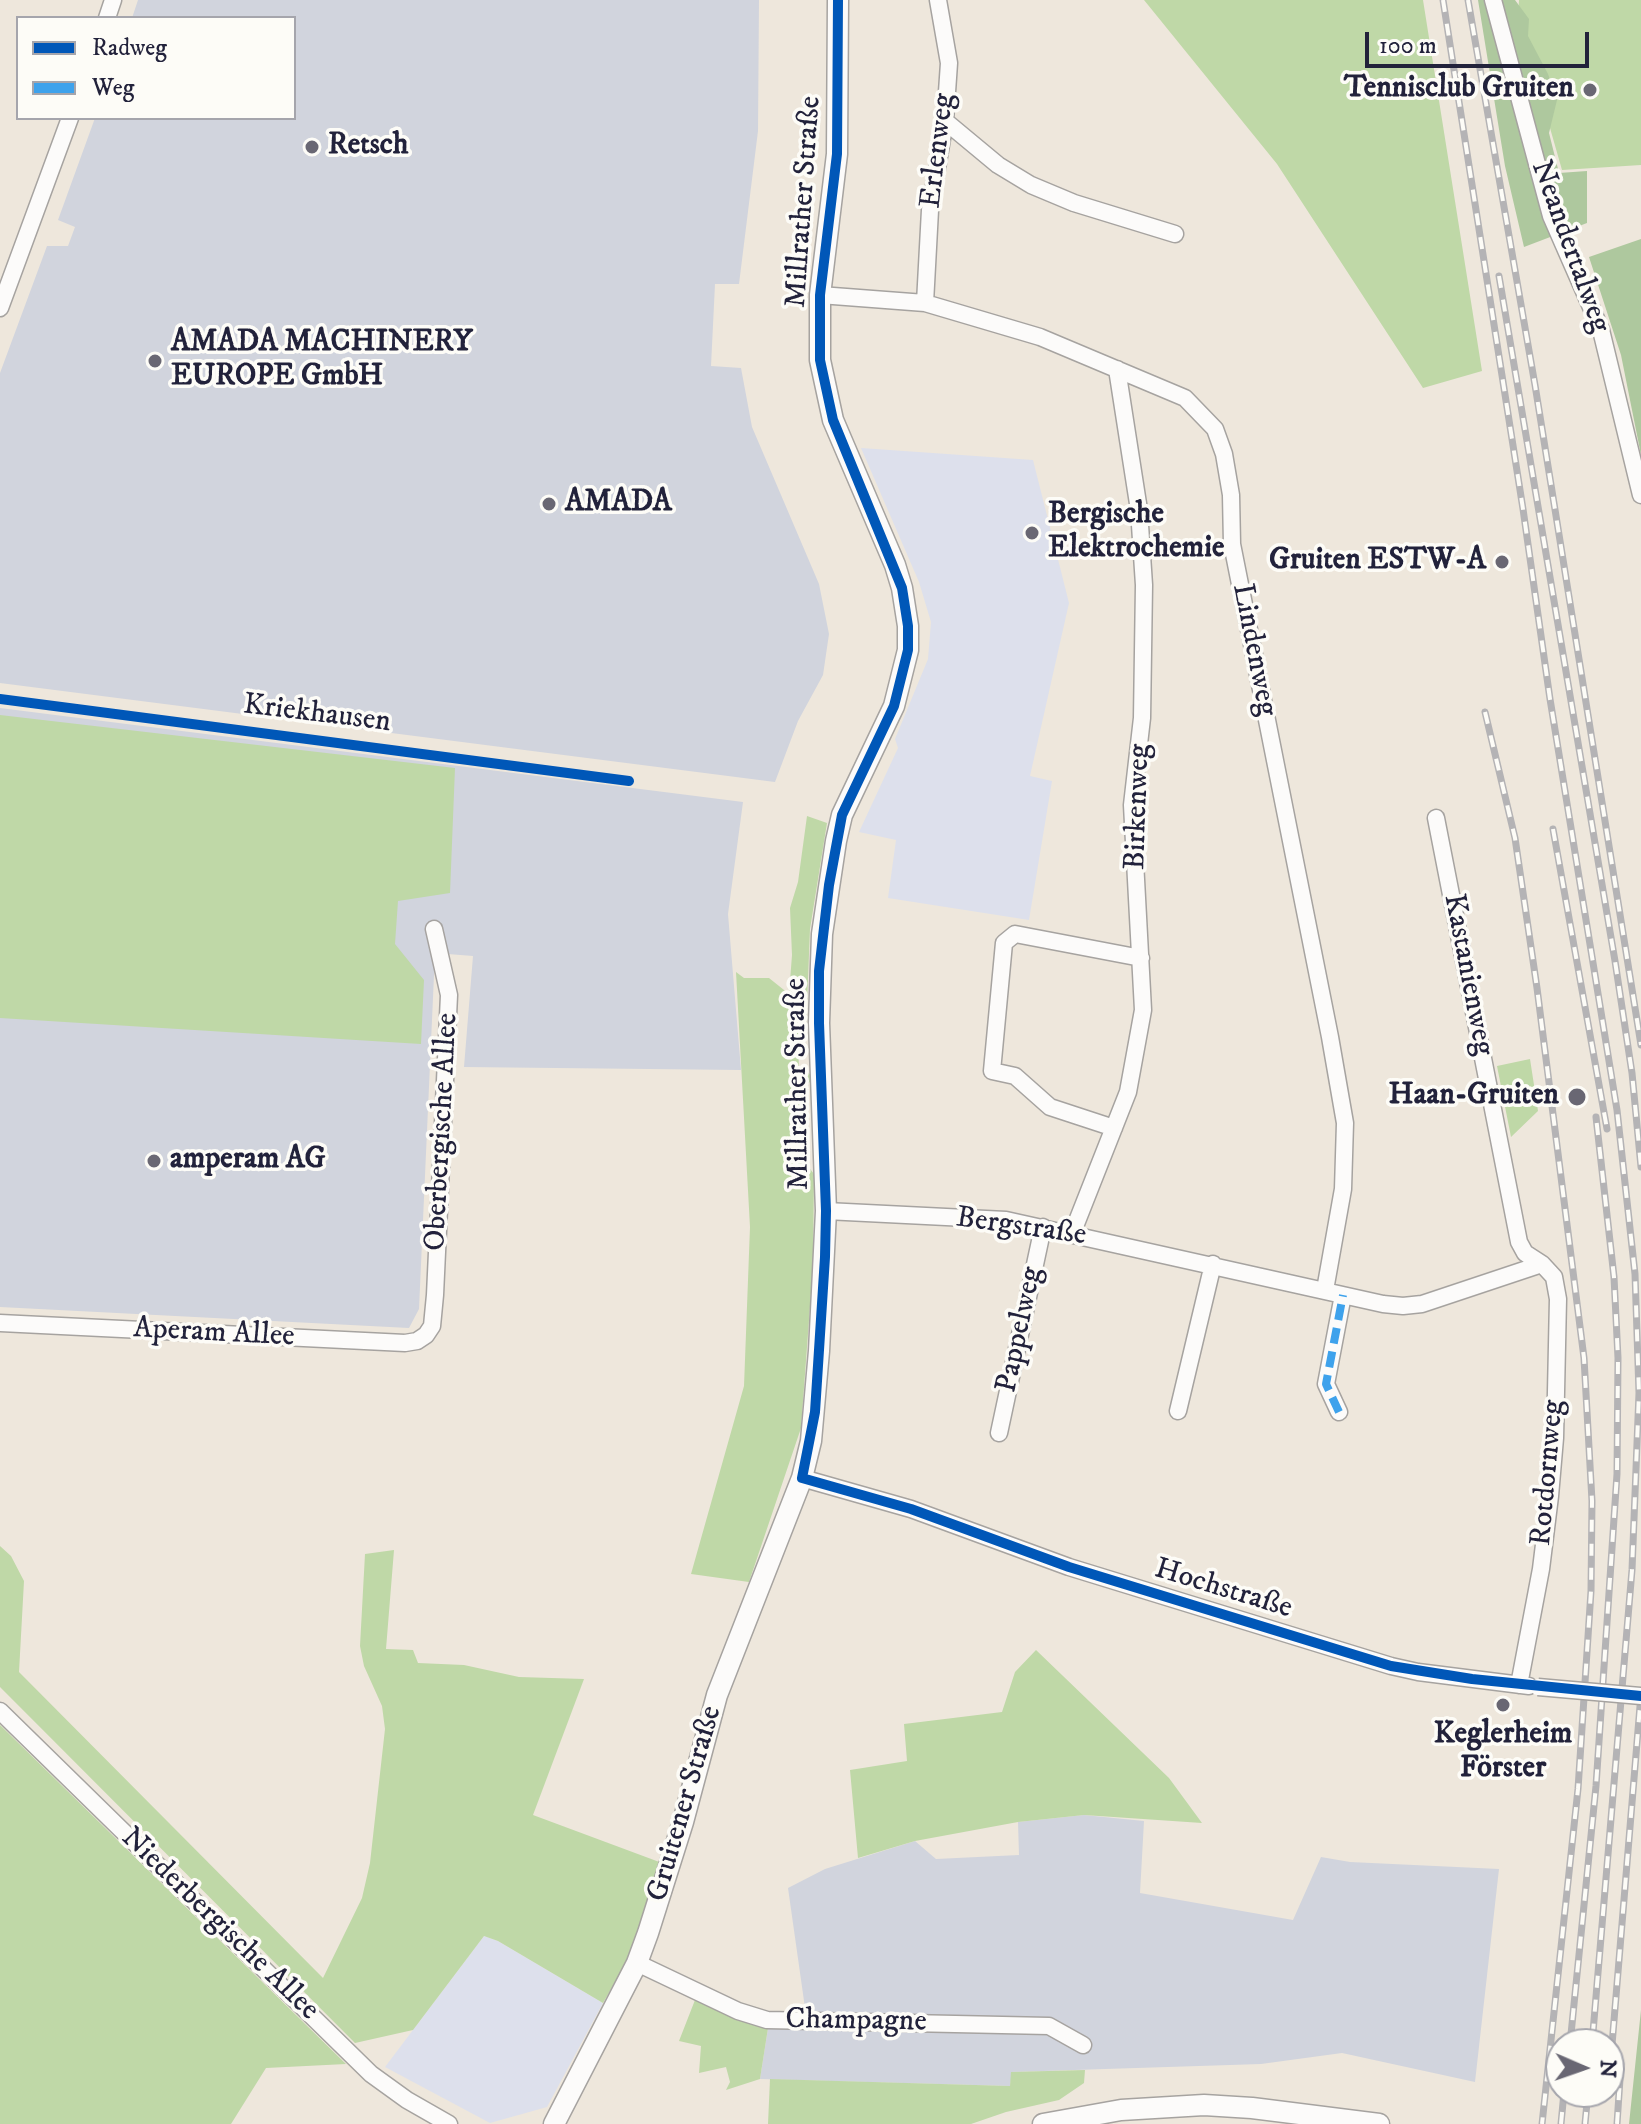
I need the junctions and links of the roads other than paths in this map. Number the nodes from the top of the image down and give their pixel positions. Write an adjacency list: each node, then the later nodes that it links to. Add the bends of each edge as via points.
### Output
1 (838, 0): 7 (main road, Millrather Straße, via 837,154)
2 (938, 0): 5 (street, Erlenweg, via 949,63)
3 (1493, 0): 11 (street, Neandertalweg, via 1551,216 1601,330)
4 (69, 120): 9 (street)
5 (945, 121): 6 (street, via 1031,185); 8 (street, Erlenweg, via 930,210)
6 (1175, 234)
7 (820, 295): 8 (street, Lindenweg); 16 (main road, Millrather Straße, via 820,360 833,420 895,565 908,626 908,650 894,706 842,815 829,885 819,971)
8 (925, 303): 10 (street, Lindenweg, via 1040,337)
9 (0, 308)
10 (1117, 369): 14 (street, Birkenweg, via 1139,510 1144,585 1142,718 1132,805); 21 (street, Lindenweg, via 1185,398 1215,429 1224,454 1232,544 1345,1123 1343,1189)
11 (1641, 495)
12 (1436, 818): 20 (street, Kastanienweg, via 1519,1242)
13 (434, 929): 24 (street, Oberbergische Allee, via 449,995 435,1295)
14 (1141, 958): 15 (street, Birkenweg, via 1143,1010 1136,1058); 15 (street, via 1015,934 1004,943 992,1071 1015,1076 1050,1107)
15 (1114, 1128): 18 (street, Birkenweg)
16 (826, 1211): 17 (street, Bergstraße, via 1006,1220); 28 (main road, Millrather Straße, via 815,1412)
17 (1043, 1227): 18 (street, Bergstraße); 27 (street, Pappelweg)
18 (1072, 1234): 19 (street, Bergstraße)
19 (1213, 1264): 21 (street, Bergstraße); 25 (street)
20 (1542, 1264): 22 (street, Bergstraße, via 1422,1304 1383,1304); 29 (street, Rotdornweg, via 1554,1277 1558,1299 1555,1438)
21 (1325, 1290): 22 (street, Bergstraße)
22 (1343, 1295): 26 (street, via 1326,1384)
23 (0, 1323): 24 (street, Aperam Allee, via 405,1343)
24 (426, 1335)
25 (1178, 1411)
26 (1339, 1412)
27 (999, 1433)
28 (802, 1478): 29 (street, Hochstraße, via 1332,1649 1418,1672); 32 (main road, Gruitener Straße, via 724,1673)
29 (1531, 1686): 30 (street, Hochstraße, bridge)
30 (1641, 1696)
31 (0, 1711): 34 (street, Niederbergische Allee, via 371,2074)
32 (637, 1963): 33 (street, Champagne, via 767,2020 1049,2026); 35 (main road, Gruitener Straße)
33 (1083, 2045)
34 (449, 2124)
35 (554, 2124)
36 (1043, 2124): 37 (main road, via 1121,2110 1204,2105)
37 (1379, 2124)

